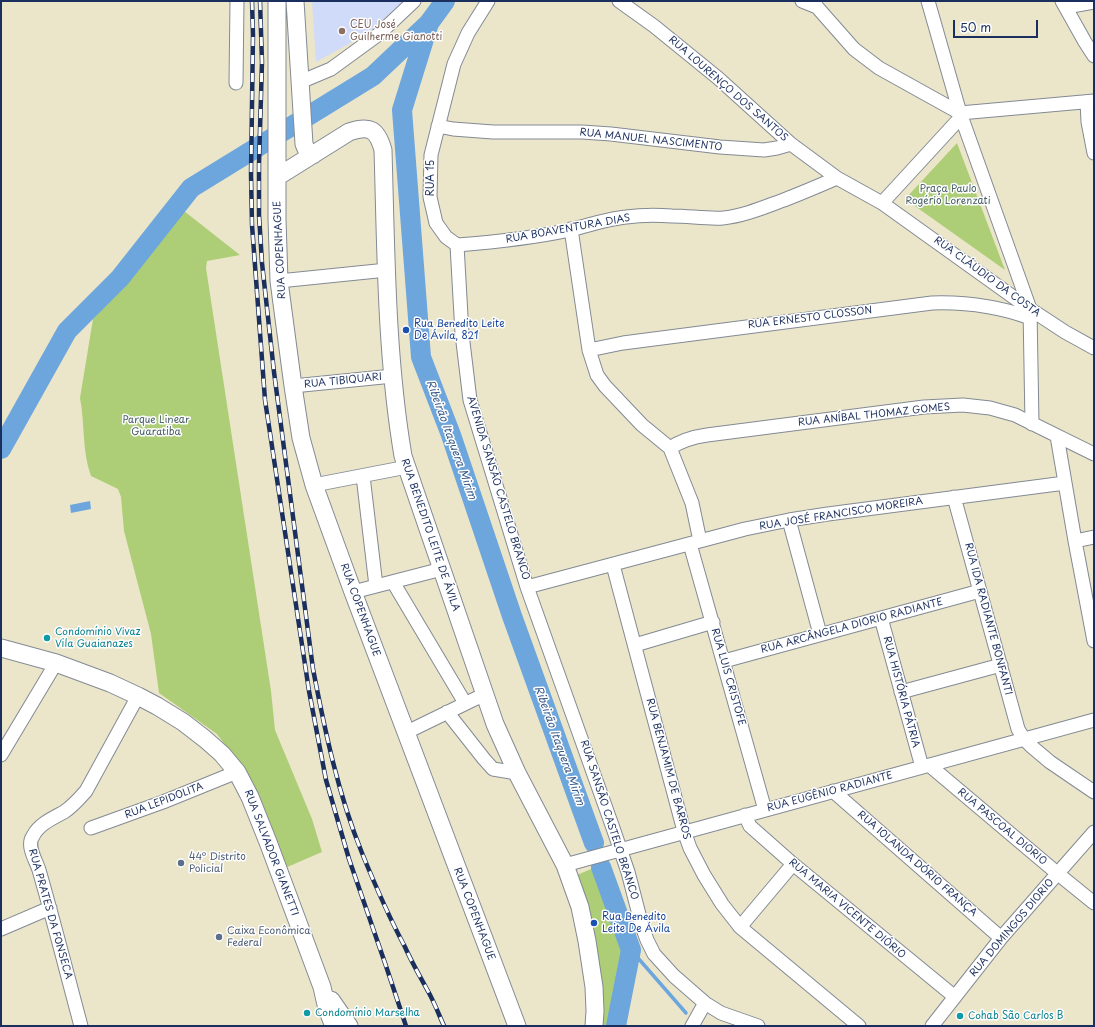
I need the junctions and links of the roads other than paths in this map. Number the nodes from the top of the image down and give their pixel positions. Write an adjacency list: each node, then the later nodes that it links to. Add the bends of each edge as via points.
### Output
1 (237, 1): 14 (street)
2 (277, 1): 21 (main road, RUA COPENHAGUE)
3 (295, 1): 13 (main road)
4 (414, 1): 13 (street, via 379,34 331,69)
5 (488, 1): 17 (street, via 468,33 454,64)
6 (619, 1): 18 (street, RUA LOURENÇO DOS SANTOS, via 718,78)
7 (802, 1): 10 (street)
8 (928, 1): 16 (street)
9 (1094, 2): 11 (street)
10 (816, 4): 16 (street, via 854,49 879,68)
11 (1064, 4): 12 (street)
12 (1094, 56)
13 (300, 82): 19 (main road)
14 (236, 83)
15 (1090, 101): 16 (street); 20 (street, via 1088,122)
16 (960, 115): 23 (street); 28 (street)
17 (438, 126): 18 (street, RUA MANUEL NASCIMENTO, via 493,132 611,134 764,150); 25 (street, RUA 15, via 431,155 430,197 436,222 446,237)
18 (791, 144): 22 (street, RUA LOURENÇO DOS SANTOS)
19 (308, 150): 21 (main road, RUA BENEDITO LEITE DE ÁVILA); 26 (main road, RUA BENEDITO LEITE DE ÁVILA, via 361,128 376,133 383,150)
20 (1094, 153)
21 (277, 172): 27 (main road, RUA COPENHAGUE)
22 (837, 178): 23 (street); 24 (street, RUA BOAVENTURA DIAS, via 759,209 724,218 651,215 626,217)
23 (882, 203): 28 (street, RUA CLÁUDIO DA COSTA)
24 (571, 229): 25 (street, RUA BOAVENTURA DIAS); 30 (street)
25 (456, 245): 50 (street, AVENIDA SANSÃO CASTELO BRANCO, via 462,334 470,400)
26 (387, 270): 27 (street); 31 (main road, RUA BENEDITO LEITE DE ÁVILA)
27 (279, 281): 32 (main road, RUA COPENHAGUE)
28 (1030, 314): 29 (street, RUA CLÁUDIO DA COSTA); 30 (street, RUA ERNESTO CLOSSON, via 949,302 932,303 623,343); 33 (street)
29 (1094, 348)
30 (589, 350): 35 (street, via 597,375 605,386 642,425)
31 (392, 376): 32 (street, RUA TIBIQUARI); 37 (main road, RUA BENEDITO LEITE DE ÁVILA, via 397,421)
32 (293, 386): 40 (main road, RUA COPENHAGUE, via 301,438)
33 (1032, 424): 34 (street, RUA ANÍBAL THOMAZ GOMES); 35 (street, RUA ANÍBAL THOMAZ GOMES, via 1015,415 990,408 963,405 924,407 706,435 679,442)
34 (1057, 436): 36 (street, RUA ANÍBAL THOMAZ GOMES); 39 (street)
35 (670, 448): 45 (street, RUA LUIS CRISTOFE, via 692,503)
36 (1094, 454)
37 (407, 467): 38 (street); 47 (main road, RUA BENEDITO LEITE DE ÁVILA)
38 (363, 476): 40 (street); 49 (street)
39 (1065, 483): 41 (street, RUA JOSÉ FRANCISCO MOREIRA); 44 (street)
40 (314, 485): 52 (main road, RUA COPENHAGUE)
41 (954, 497): 42 (street, RUA JOSÉ FRANCISCO MOREIRA); 51 (street, RUA IDA RADIANTE BONFANTI)
42 (790, 520): 45 (street, RUA JOSÉ FRANCISCO MOREIRA); 56 (street)
43 (1094, 537): 44 (street)
44 (1075, 541): 54 (street)
45 (695, 542): 46 (street, RUA JOSÉ FRANCISCO MOREIRA); 55 (street, RUA LUIS CRISTOFE)
46 (613, 565): 50 (street, RUA JOSÉ FRANCISCO MOREIRA); 58 (street, RUA BENJAMIM DE BARROS)
47 (442, 569): 48 (street); 64 (main road, RUA BENEDITO LEITE DE ÁVILA)
48 (393, 582): 49 (street); 66 (street)
49 (376, 586): 52 (street)
50 (527, 587): 82 (street, RUA SANSÃO CASTELO BRANCO, via 599,786)
51 (980, 591): 53 (street, RUA ARCÂNGELA DIORIO RADIANTE); 62 (street, RUA IDA RADIANTE BONFANTI)
52 (353, 592): 69 (main road, RUA COPENHAGUE)
53 (881, 618): 56 (street, RUA ARCÂNGELA DIORIO RADIANTE); 63 (street, RUA HISTÓRIA PÁTRIA)
54 (1092, 620): 57 (street)
55 (712, 622): 58 (street); 60 (street, RUA LUIS CRISTOFE)
56 (820, 634): 60 (street, RUA ARCÂNGELA DIORIO RADIANTE)
57 (1094, 640)
58 (634, 645): 80 (street, RUA BENJAMIM DE BARROS)
59 (1, 648): 61 (main road, RUA SALVADOR GIANETTI)
60 (724, 661): 77 (street, RUA LUIS CRISTOFE)
61 (56, 663): 65 (main road, RUA SALVADOR GIANETTI); 71 (street)
62 (1000, 665): 63 (street); 70 (street, RUA IDA RADIANTE BONFANTI, via 1018,729)
63 (901, 692): 72 (street, RUA HISTÓRIA PÁTRIA)
64 (485, 694): 66 (street); 74 (main road, RUA BENEDITO LEITE DE ÁVILA)
65 (138, 696): 73 (main road, RUA SALVADOR GIANETTI, via 183,722 222,754); 87 (street, RUA PRATES DA FONSECA, via 86,791 77,802 32,836 31,847)
66 (465, 703): 67 (street)
67 (447, 712): 69 (street); 74 (street, via 493,769)
68 (1094, 720): 70 (street, RUA EUGÊNIO RADIANTE)
69 (405, 733): 97 (main road, RUA COPENHAGUE)
70 (1024, 739): 72 (street, RUA EUGÊNIO RADIANTE); 76 (street, via 1050,762)
71 (1, 755)
72 (925, 766): 75 (street, RUA EUGÊNIO RADIANTE); 85 (street, RUA PASCOAL DIORIO)
73 (237, 772): 79 (street, RUA LEPIDOLITA); 91 (main road, RUA SALVADOR GIANETTI, via 268,842)
74 (517, 773): 84 (main road, RUA BENEDITO LEITE DE ÁVILA)
75 (833, 791): 77 (street, RUA EUGÊNIO RADIANTE); 90 (street, RUA IOLANDA DÓRIO FRANÇA)
76 (1094, 792)
77 (765, 810): 78 (street, RUA EUGÊNIO RADIANTE)
78 (745, 815): 80 (street, RUA EUGÊNIO RADIANTE); 83 (street, RUA MARIA VICENTE DIÓRIO, via 750,826)
79 (91, 828)
80 (684, 831): 82 (street, RUA EUGÊNIO RADIANTE); 88 (street, RUA BENJAMIM DE BARROS, via 704,875)
81 (1094, 832): 85 (street, RUA DOMINGOS DIORIO)
82 (616, 851): 84 (street, RUA EUGÊNIO RADIANTE); 93 (street, RUA SANSÃO CASTELO BRANCO, via 628,872 642,926 654,954)
83 (793, 864): 88 (street); 92 (street, RUA MARIA VICENTE DIÓRIO)
84 (565, 865): 98 (main road, RUA BENEDITO LEITE DE ÁVILA, via 580,906 587,941 594,988)
85 (1057, 873): 86 (street, RUA PASCOAL DIORIO); 90 (street, RUA DOMINGOS DIORIO)
86 (1094, 903)
87 (50, 908): 89 (street); 94 (street, RUA PRATES DA FONSECA)
88 (740, 927): 101 (street, RUA BENJAMIM DE BARROS)
89 (1, 928)
90 (1001, 938): 92 (street, RUA DOMINGOS DIORIO)
91 (322, 987): 95 (main road, RUA SALVADOR GIANETTI); 96 (main road, RUA SALVADOR GIANETTI)
92 (955, 997): 102 (street, RUA DOMINGOS DIORIO)
93 (702, 1008): 99 (street); 100 (street, RUA SANSÃO CASTELO BRANCO)
94 (81, 1026)
95 (334, 1026)
96 (348, 1026)
97 (517, 1026)
98 (594, 1026)
99 (692, 1026)
100 (758, 1026)
101 (859, 1026)
102 (932, 1026)

